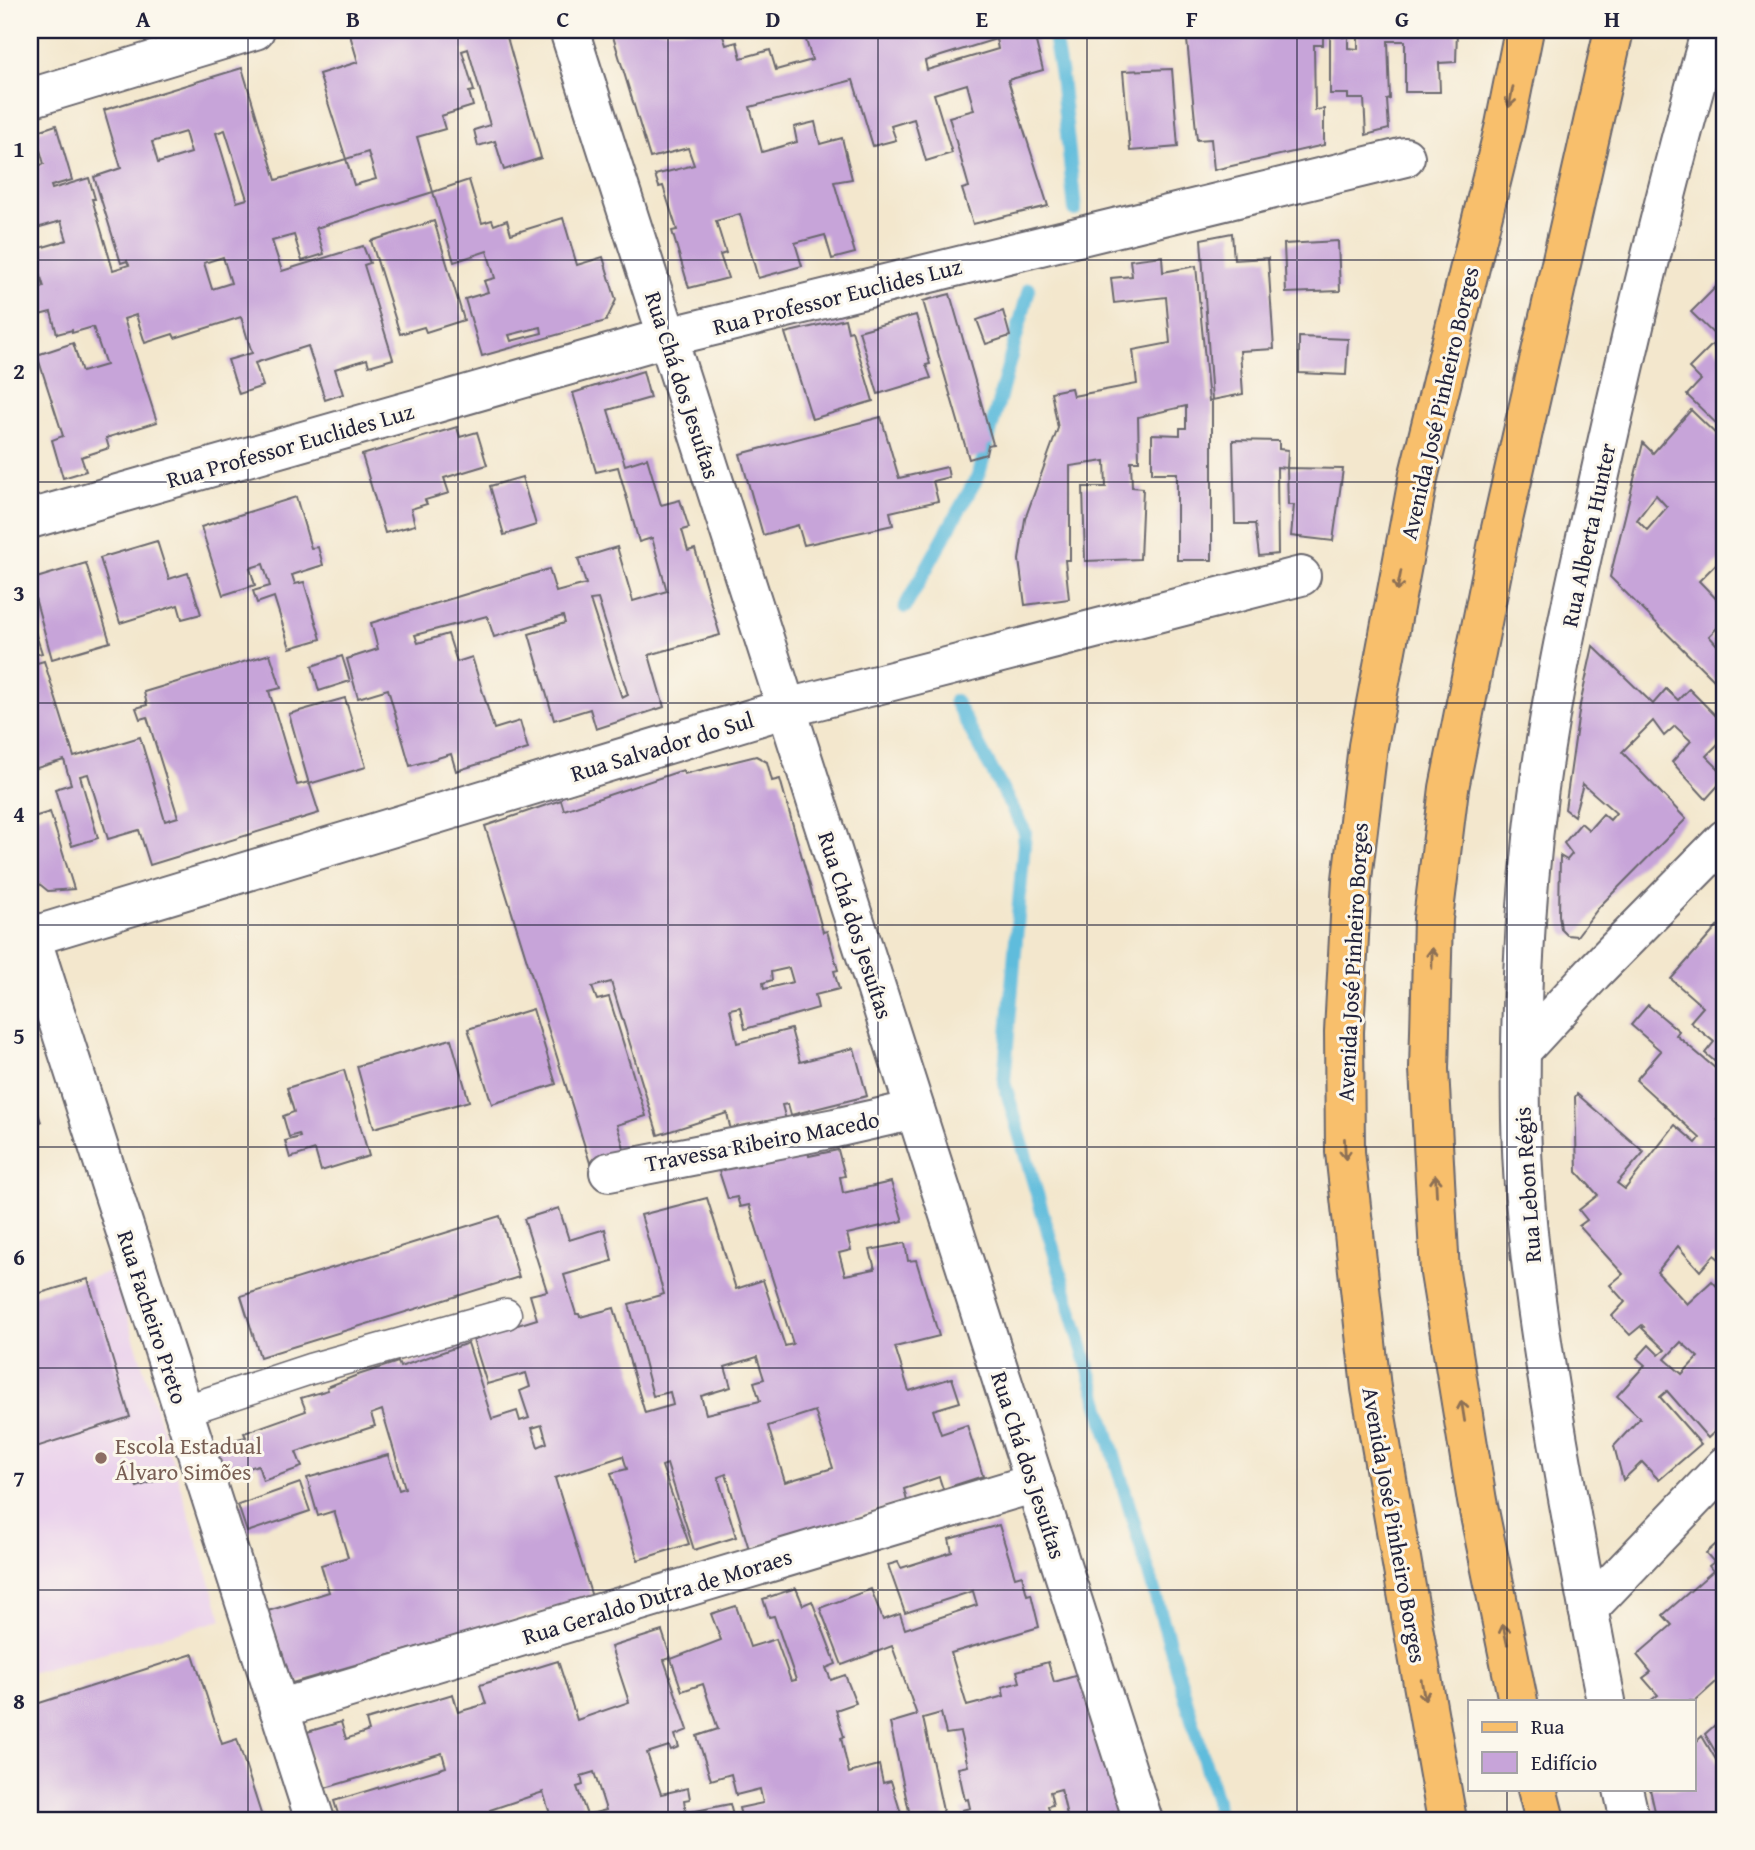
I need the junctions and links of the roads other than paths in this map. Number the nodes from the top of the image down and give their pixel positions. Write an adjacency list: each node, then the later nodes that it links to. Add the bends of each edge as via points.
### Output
1 (255, 30): 6 (street)
2 (569, 30): 8 (street, Rua Chá dos Jesuítas)
3 (1524, 30): 29 (main road, Avenida José Pinheiro Borges, one-way to 29, via 1419,474 1371,733 1352,879 1345,1018 1345,1152 1371,1388)
4 (1614, 30): 22 (main road, one-way to 4, via 1477,1500 1440,1273 1429,1069 1433,919 1449,788 1498,542)
5 (1711, 30): 14 (street, Rua Alberta Hunter, via 1646,269 1548,729 1532,855)
6 (30, 98)
7 (1405, 157): 8 (street, Rua Professor Euclides Luz)
8 (668, 337): 9 (street, Rua Professor Euclides Luz); 11 (street, Rua Chá dos Jesuítas)
9 (30, 519)
10 (1301, 576): 11 (street, Rua Salvador do Sul)
11 (787, 708): 13 (street, Rua Salvador do Sul); 15 (street, Rua Chá dos Jesuítas)
12 (1725, 839): 14 (street)
13 (30, 936): 18 (street, Rua Facheiro Preto)
14 (1522, 1050): 21 (street, Rua Lebon Régis, via 1521,1119 1538,1321)
15 (915, 1110): 16 (street, Travessa Ribeiro Macedo); 20 (street, Rua Chá dos Jesuítas)
16 (609, 1172)
17 (506, 1314): 18 (lane, via 310,1369)
18 (183, 1411): 24 (street, Rua Facheiro Preto)
19 (1725, 1466): 21 (street)
20 (1035, 1483): 24 (street, Rua Geraldo Dutra de Moraes); 28 (street, Rua Chá dos Jesuítas)
21 (1588, 1608): 23 (street, Rua Lebon Régis)
22 (1518, 1700)
23 (1606, 1700)
24 (279, 1709): 27 (street, Rua Facheiro Preto)
25 (1537, 1790): 30 (main road)
26 (1623, 1790): 31 (street)
27 (315, 1820)
28 (1143, 1820)
29 (1447, 1820)
30 (1545, 1820)
31 (1630, 1820)

